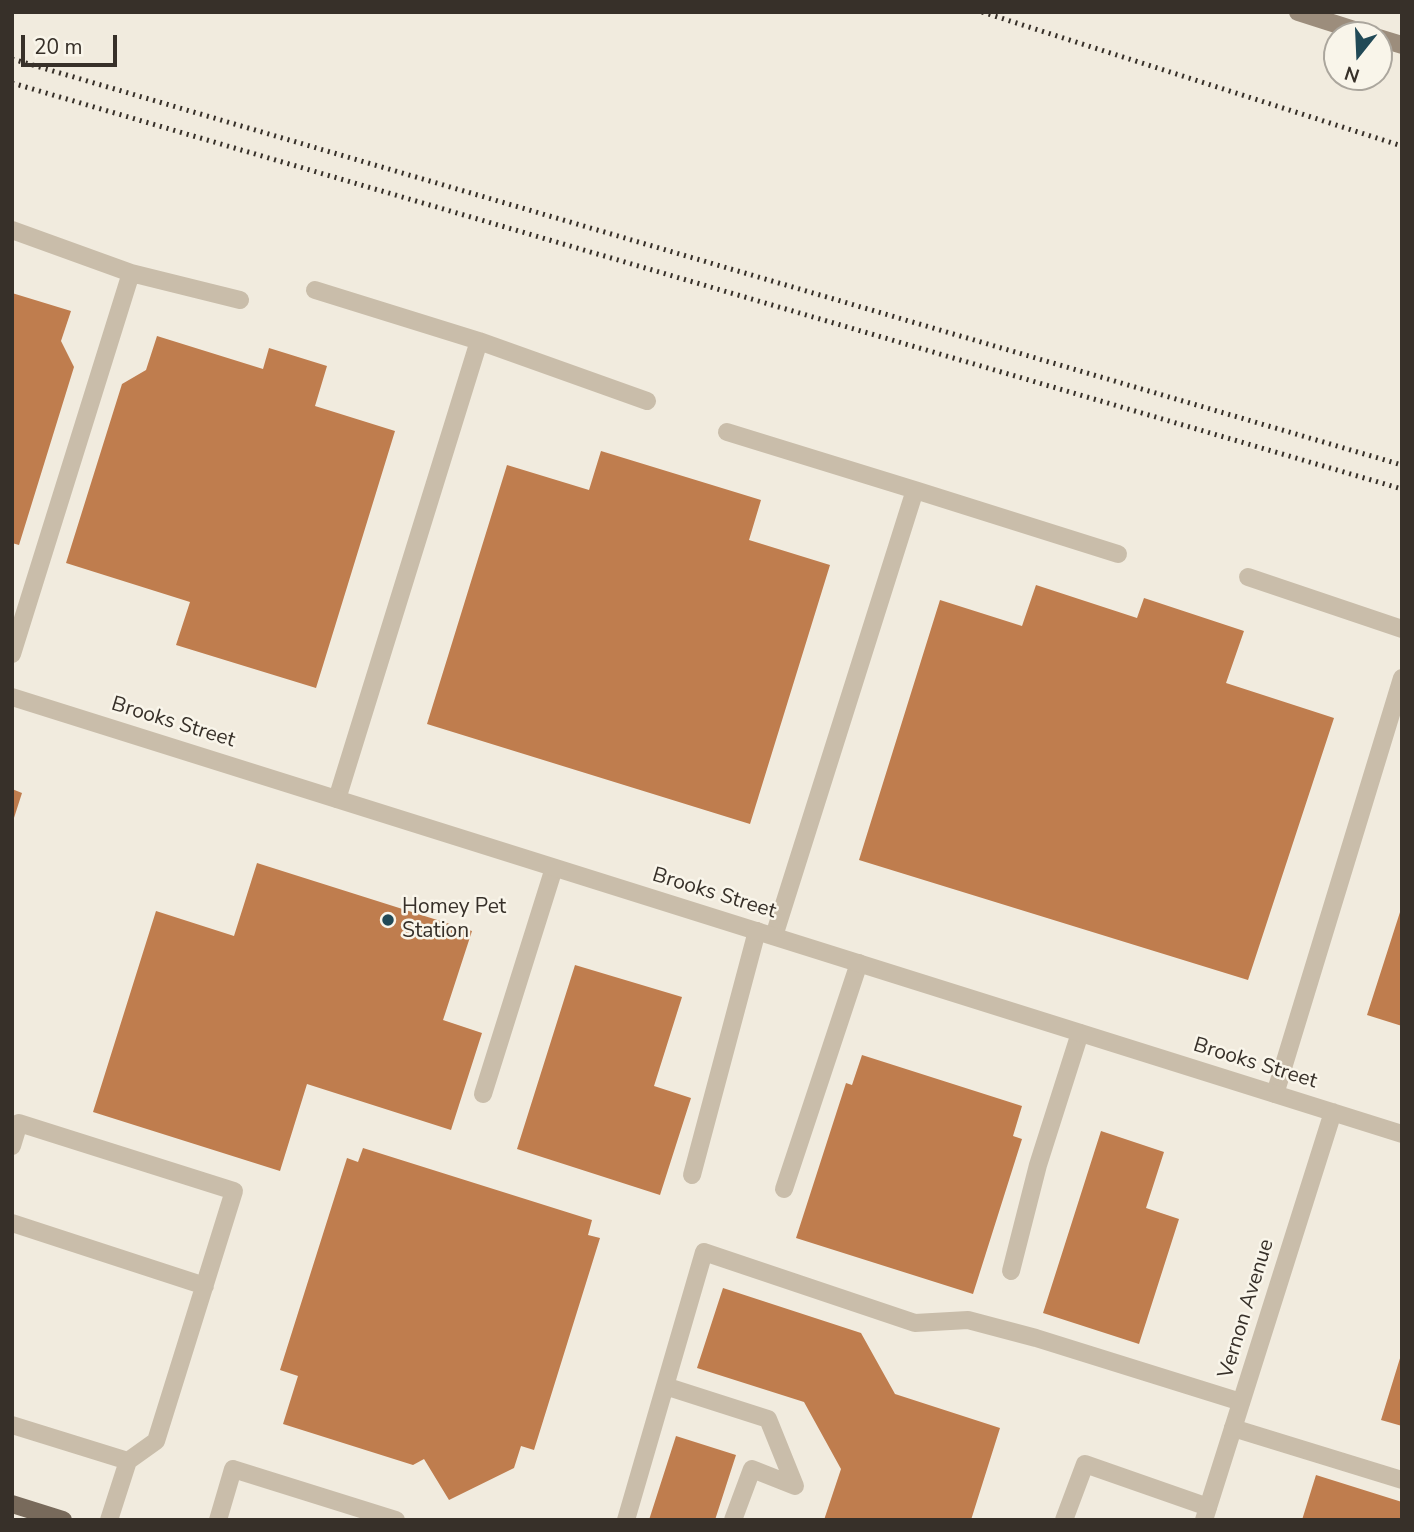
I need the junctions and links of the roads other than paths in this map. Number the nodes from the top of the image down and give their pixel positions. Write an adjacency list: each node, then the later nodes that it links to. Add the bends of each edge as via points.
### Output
1 (1298, 12): 2 (street)
2 (1326, 21)
3 (12, 230): 4 (street)
4 (131, 273): 6 (street); 14 (street)
5 (316, 290): 7 (street)
6 (240, 300)
7 (479, 341): 8 (street); 17 (street)
8 (647, 401)
9 (727, 432): 10 (street)
10 (915, 490): 11 (street); 19 (street)
11 (1118, 554)
12 (1248, 577): 13 (street)
13 (1402, 629)
14 (12, 654)
15 (1402, 678): 23 (street)
16 (12, 696): 17 (street, Brooks Street)
17 (337, 799): 18 (street, Brooks Street)
18 (554, 868): 19 (street, Brooks Street); 22 (street)
19 (765, 934): 20 (street, Brooks Street); 27 (street)
20 (859, 963): 21 (street, Brooks Street); 28 (street)
21 (1080, 1033): 23 (street, Brooks Street); 30 (street, via 1038,1165)
22 (482, 1094)
23 (1275, 1094): 24 (street, Brooks Street)
24 (1333, 1112): 25 (street, Brooks Street); 33 (street, Vernon Avenue)
25 (1402, 1133)
26 (12, 1146): 31 (street, via 19,1123 234,1191)
27 (692, 1175)
28 (784, 1189)
29 (12, 1223): 31 (street)
30 (1011, 1271)
31 (205, 1286): 36 (street, via 156,1441)
32 (665, 1385): 33 (street, via 704,1252 915,1323 968,1320); 44 (street); 45 (street, via 768,1419 795,1486 751,1469)
33 (1241, 1402): 35 (street, Vernon Avenue)
34 (12, 1425): 36 (street)
35 (1233, 1428): 37 (street); 39 (street, Vernon Avenue)
36 (128, 1461): 41 (street)
37 (1402, 1480)
38 (12, 1504): 40 (main road)
39 (1206, 1513): 46 (street, via 1085,1464)
40 (63, 1520)
41 (109, 1520)
42 (218, 1520): 43 (street, via 233,1469)
43 (396, 1520)
44 (626, 1520)
45 (733, 1520)
46 (1064, 1520)

